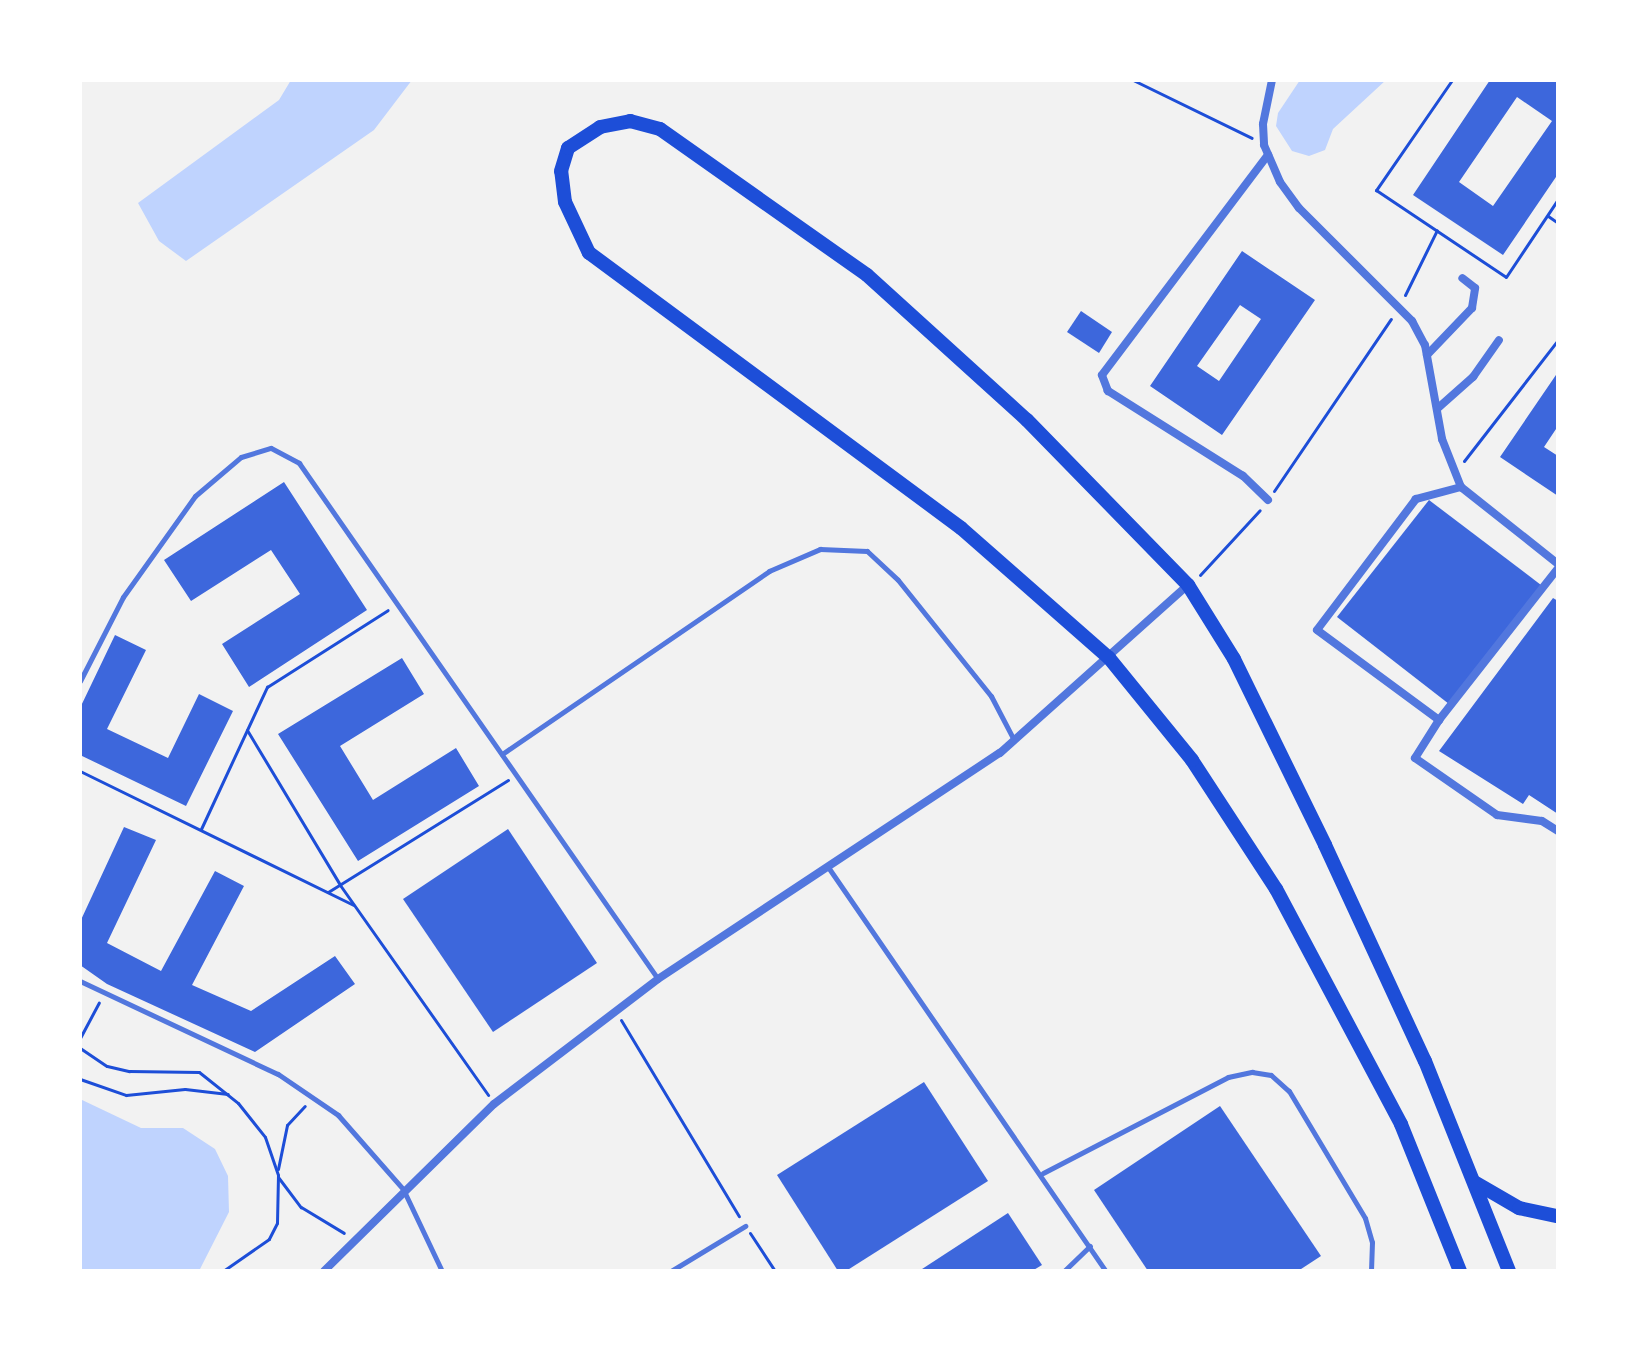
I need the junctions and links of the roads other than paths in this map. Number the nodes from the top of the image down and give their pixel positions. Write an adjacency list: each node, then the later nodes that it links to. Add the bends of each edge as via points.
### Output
1 (1272, 80): 2 (street, via 1263,124)
2 (1268, 155): 5 (street, via 1299,208 1412,321); 8 (street, via 1102,375 1108,391 1243,476)
3 (1462, 278): 5 (street, via 1475,288 1472,308)
4 (1499, 340): 6 (street, via 1473,377)
5 (1427, 355): 6 (street)
6 (1438, 408): 7 (street)
7 (1461, 487): 9 (street); 13 (street, via 1416,499 1317,630)
8 (1268, 500)
9 (1558, 566): 13 (street)
10 (1188, 585): 11 (street); 11 (main road, via 1027,420 867,275 660,129 630,121 600,127 568,148 561,171 565,202 589,253 762,385 890,472); 21 (main road, via 1234,659 1325,845)
11 (1109, 658): 14 (street); 32 (main road, via 1192,760 1276,889 1401,1124)
12 (80, 681): 15 (lane, via 123,597 195,496 241,457 271,448 299,463)
13 (1439, 720): 16 (street, via 1415,758 1497,815 1542,821)
14 (1014, 740): 15 (lane, via 991,696 898,580 867,551 820,549 769,571); 17 (street)
15 (502, 754): 18 (lane)
16 (1558, 831)
17 (828, 867): 18 (street); 20 (lane)
18 (658, 979): 22 (street, via 494,1104)
19 (80, 981): 22 (lane, via 102,996 278,1074 363,1137)
20 (1043, 1173): 25 (lane); 31 (lane, via 1228,1077 1271,1075 1289,1091 1365,1218 1372,1242)
21 (1476, 1183): 23 (main road, via 1519,1208); 33 (main road)
22 (403, 1189): 26 (street); 27 (lane)
23 (1558, 1216)
24 (745, 1226): 28 (lane)
25 (1090, 1246): 29 (lane); 30 (lane)
26 (324, 1271)
27 (442, 1271)
28 (671, 1271)
29 (1064, 1271)
30 (1106, 1271)
31 (1371, 1271)
32 (1460, 1271)
33 (1509, 1271)

